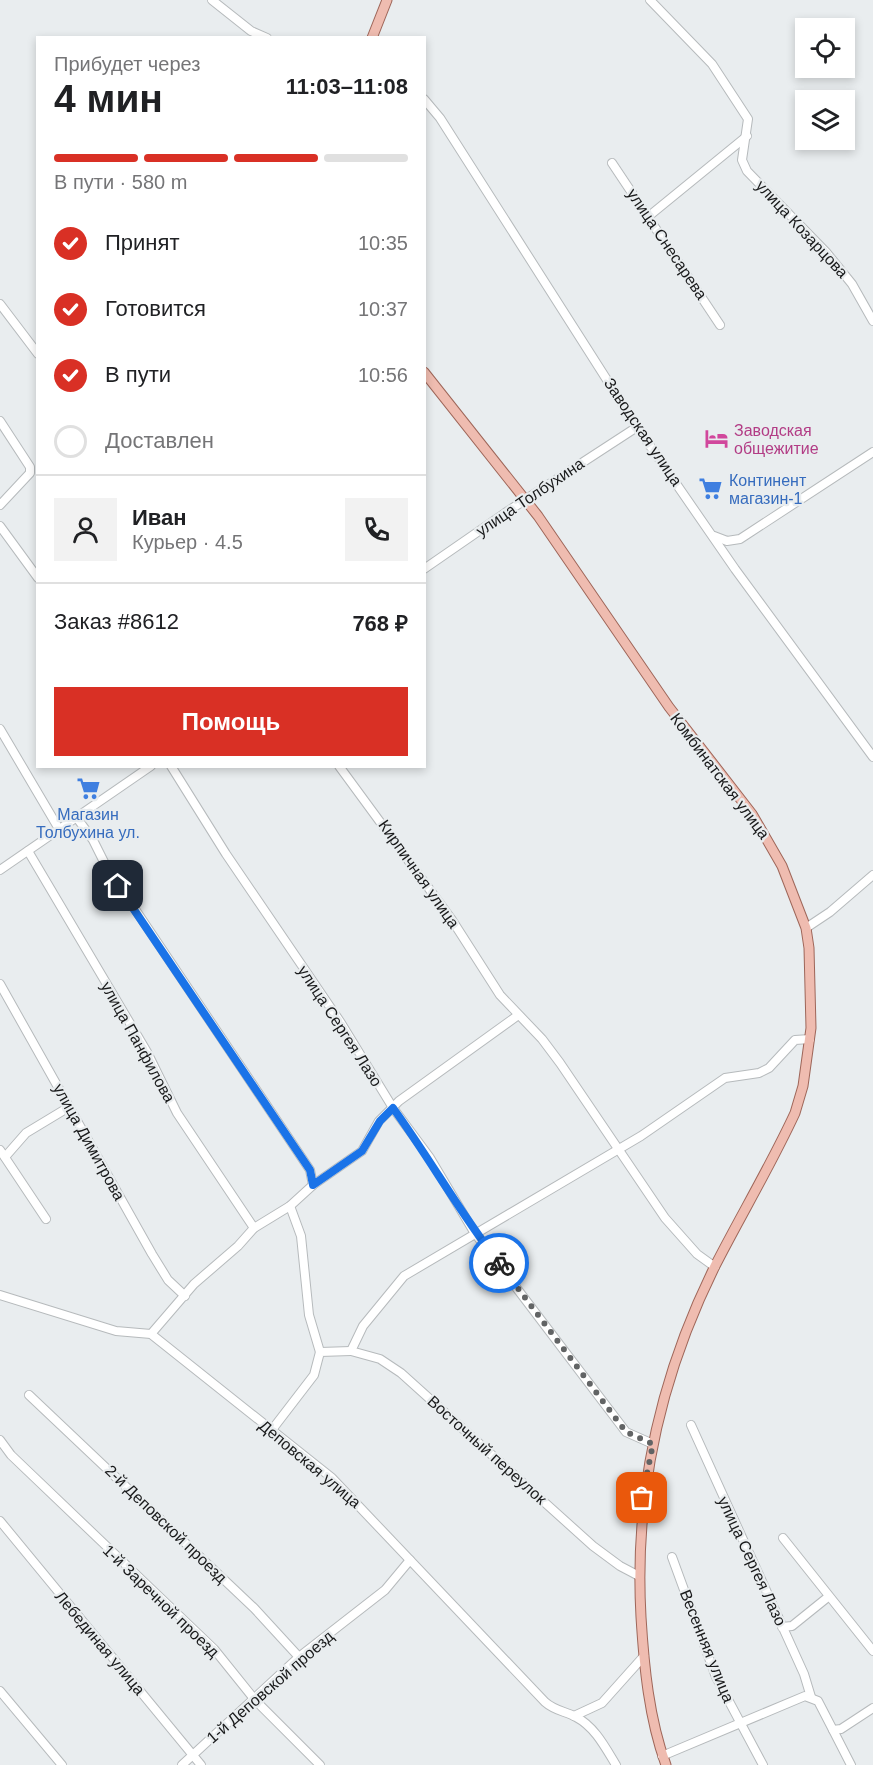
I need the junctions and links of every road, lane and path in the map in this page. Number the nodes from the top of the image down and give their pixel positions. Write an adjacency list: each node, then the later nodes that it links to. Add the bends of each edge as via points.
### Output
1 (212, 0): 4 (street)
2 (387, 0): 5 (main road)
3 (650, 0): 7 (street, улица Козарцова, via 712,64 748,119)
4 (262, 36)
5 (373, 36)
6 (426, 101): 16 (street, Заводская улица)
7 (747, 136): 9 (street); 11 (street, улица Козарцова, via 742,160 747,171 826,252 852,284)
8 (612, 163): 9 (street, улица Снесарева)
9 (649, 216): 12 (street, улица Снесарева)
10 (0, 304): 13 (street)
11 (873, 321)
12 (720, 325)
13 (36, 351)
14 (426, 375): 18 (main road, Комбинатская улица)
15 (0, 421): 19 (street, via 30,468 26,480)
16 (637, 427): 18 (street, улица Толбухина); 21 (street, Заводская улица)
17 (873, 452): 21 (street, via 740,539 727,541)
18 (525, 500): 22 (street, улица Толбухина); 34 (main road, Комбинатская улица, via 669,707 752,814 782,866)
19 (0, 505)
20 (0, 526): 23 (street)
21 (714, 536): 25 (street, Заводская улица)
22 (426, 568)
23 (36, 575)
24 (0, 729): 30 (street)
25 (873, 757)
26 (148, 768): 29 (street)
27 (172, 768): 39 (street, улица Сергея Лазо)
28 (340, 768): 36 (street, Кирпичная улица)
29 (77, 818): 30 (street); 42 (street, via 310,1170)
30 (59, 829): 31 (street)
31 (28, 851): 32 (street); 45 (street, улица Панфилова, via 147,1052 177,1113)
32 (0, 870)
33 (873, 875): 34 (street)
34 (806, 928): 37 (main road, Комбинатская улица)
35 (0, 984): 38 (street, улица Димитрова)
36 (517, 1016): 39 (street); 40 (street, Кирпичная улица, via 561,1063)
37 (810, 1039): 40 (street, via 795,1040 769,1068 759,1073 725,1078 641,1136); 47 (main road, Комбинатская улица, via 795,1113)
38 (69, 1107): 41 (street); 49 (street, улица Димитрова, via 152,1254 168,1280)
39 (393, 1108): 42 (street, via 362,1151); 46 (street, улица Сергея Лазо, via 430,1158)
40 (618, 1147): 46 (street); 47 (street, via 666,1218 697,1254)
41 (2, 1153): 44 (street)
42 (313, 1185): 43 (street)
43 (290, 1206): 45 (street); 52 (street, via 301,1236 309,1315)
44 (46, 1219)
45 (254, 1228): 49 (street)
46 (474, 1232): 51 (street, via 404,1276 363,1326); 57 (street, улица Сергея Лазо, via 626,1432)
47 (715, 1267): 57 (main road, Комбинатская улица, via 679,1348)
48 (0, 1295): 50 (street, via 116,1331)
49 (185, 1296): 50 (street)
50 (151, 1334): 55 (street, Деповская улица)
51 (351, 1351): 52 (street); 62 (street, Восточный переулок, via 380,1359 400,1373 593,1546)
52 (320, 1352): 55 (street, via 314,1375)
53 (29, 1395): 67 (street, 2-й Деповской проезд, via 254,1608)
54 (691, 1425): 64 (street, улица Сергея Лазо)
55 (271, 1431): 61 (street, Деповская улица, via 332,1478)
56 (0, 1440): 70 (street, 1-й Заречной проезд, via 10,1455 214,1649)
57 (653, 1444): 62 (main road, Комбинатская улица, via 642,1498)
58 (0, 1521): 75 (street, Лебединая улица)
59 (783, 1538): 63 (street)
60 (672, 1557): 73 (street, Весенняя улица, via 716,1677)
61 (410, 1560): 67 (street, 1-й Деповской проезд, via 385,1590); 72 (street, Деповская улица, via 545,1702)
62 (639, 1576): 66 (main road, Комбинатская улица)
63 (828, 1597): 64 (street, via 792,1626); 65 (street)
64 (782, 1627): 69 (street, улица Сергея Лазо)
65 (873, 1651)
66 (644, 1656): 72 (street, via 602,1703); 76 (main road, Комбинатская улица, via 653,1719)
67 (299, 1657): 70 (street, 1-й Деповской проезд)
68 (0, 1691): 77 (street)
69 (811, 1697): 73 (street); 74 (street, улица Сергея Лазо, via 824,1709)
70 (255, 1700): 75 (street, 1-й Деповской проезд); 80 (street, 1-й Заречной проезд)
71 (873, 1708): 74 (street)
72 (574, 1716): 81 (street, Деповская улица, via 588,1725)
73 (741, 1724): 76 (street); 82 (street, Весенняя улица)
74 (833, 1730): 83 (street)
75 (192, 1755): 78 (street, 1-й Деповской проезд); 79 (street, Лебединая улица)
76 (664, 1760)
77 (62, 1765)
78 (182, 1765)
79 (201, 1765)
80 (320, 1765)
81 (616, 1765)
82 (763, 1765)
83 (851, 1765)

